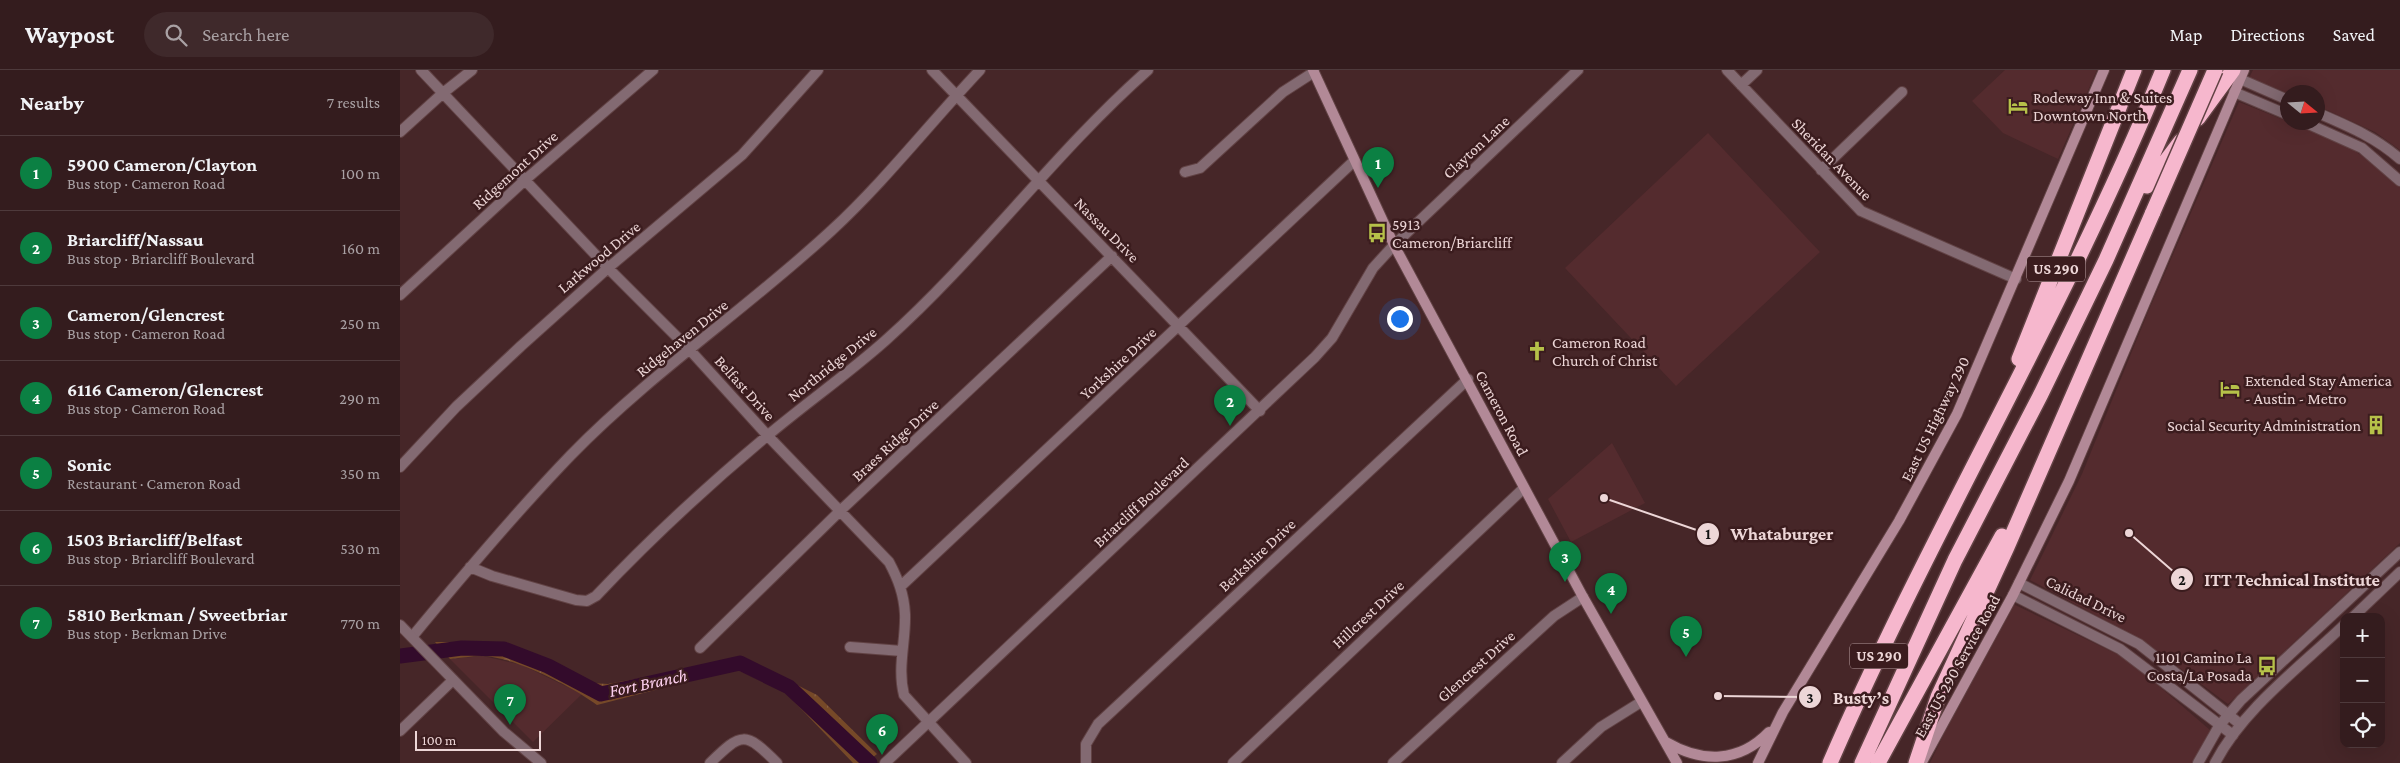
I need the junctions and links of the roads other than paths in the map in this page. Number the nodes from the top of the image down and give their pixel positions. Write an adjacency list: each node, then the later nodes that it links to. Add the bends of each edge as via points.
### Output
1 (421, 70): 21 (street, Belfast Drive)
2 (472, 70): 21 (street)
3 (653, 70): 34 (street, Ridgemont Drive)
4 (818, 70): 40 (street, Larkwood Drive, via 742,155)
5 (932, 70): 22 (street, Nassau Drive)
6 (980, 70): 22 (street, Ridgehaven Drive)
7 (1148, 70): 35 (street, Northridge Drive, via 1122,92)
8 (1578, 70): 38 (street, Clayton Lane)
9 (1728, 70): 18 (street, Sheridan Avenue)
10 (1758, 70): 18 (street)
11 (2104, 70): 41 (main road, East US Highway 290)
12 (2134, 70): 50 (highway, US 290, via 2042,305)
13 (2163, 70): 50 (highway, via 2084,250)
14 (2190, 70): 37 (highway)
15 (2215, 70): 46 (highway, US 290, bridge)
16 (1313, 71): 31 (main road, Cameron Road); 33 (street, via 1282,92 1200,168)
17 (2239, 73): 20 (main road); 23 (street); 37 (highway)
18 (1741, 86): 32 (street, Sheridan Avenue)
19 (1902, 92): 32 (street)
20 (2234, 92): 24 (street); 58 (main road, via 2079,457)
21 (443, 93): 28 (street); 34 (street, Belfast Drive)
22 (956, 96): 35 (street, Nassau Drive); 44 (street, Ridgehaven Drive, via 878,184 832,230)
23 (2280, 96)
24 (2280, 112)
25 (2325, 116): 26 (street)
26 (2345, 124): 29 (street); 30 (street, via 2374,138)
27 (2322, 130): 29 (street)
28 (400, 132)
29 (2340, 138): 36 (street, via 2371,154)
30 (2400, 159)
31 (1354, 161): 38 (main road, Cameron Road); 43 (street, Yorkshire Drive)
32 (1821, 170): 41 (street, Sheridan Avenue, via 1866,215)
33 (1185, 172)
34 (525, 180): 40 (street, Belfast Drive); 42 (street, Ridgemont Drive)
35 (1037, 181): 39 (street, Nassau Drive); 48 (street, Northridge Drive, via 945,283 886,340)
36 (2400, 181)
37 (2126, 216): 93 (highway, via 2041,394 1947,578)
38 (1394, 245): 45 (main road, Cameron Road); 47 (street, Briarcliff Boulevard, via 1373,268 1332,338)
39 (1112, 256): 43 (street, Nassau Drive); 52 (street, Braes Ridge Drive)
40 (608, 268): 44 (street, Belfast Drive); 49 (street, Larkwood Drive, via 456,407)
41 (2016, 279): 74 (main road, East US Highway 290, via 1931,464)
42 (400, 295)
43 (1179, 325): 47 (street, Nassau Drive); 59 (street, Yorkshire Drive)
44 (690, 349): 48 (street, Belfast Drive); 54 (street, Ridgehaven Drive, via 572,454)
45 (1468, 379): 51 (main road, Cameron Road); 86 (street, Berkshire Drive, via 1098,724 1086,744)
46 (2072, 396): 94 (highway, US 290, via 2000,540); 95 (highway, via 1938,697)
47 (1260, 411): 75 (street, Briarcliff Boulevard)
48 (768, 435): 52 (street, Belfast Drive); 54 (street, Northridge Drive, via 699,494 596,596 587,601 566,598)
49 (400, 467)
50 (1973, 467): 92 (highway, US 290, via 1895,621)
51 (1524, 488): 61 (main road, Cameron Road); 87 (street, Hillcrest Drive)
52 (841, 510): 59 (street, Belfast Drive, via 889,562); 68 (street, Braes Ridge Drive)
53 (2400, 552): 55 (street)
54 (470, 567): 65 (street, Ridgehaven Drive)
55 (2378, 572): 57 (street); 73 (street)
56 (2400, 572): 57 (street)
57 (2389, 582): 62 (street)
58 (2019, 583): 60 (main road, East US 290 Service Road); 66 (street, Calidad Drive)
59 (901, 586): 69 (street, Belfast Drive, via 905,615)
60 (2013, 595): 70 (street, Calidad Drive); 96 (main road, East US 290 Service Road, via 1950,706)
61 (1583, 597): 72 (main road, Cameron Road); 88 (street, Glencrest Drive, via 1554,616)
62 (2357, 613)
63 (400, 624): 65 (street)
64 (2340, 629): 76 (street)
65 (412, 638): 71 (street)
66 (2139, 644): 70 (street); 73 (street, Calidad Drive)
67 (850, 647): 69 (street)
68 (700, 648)
69 (902, 651): 75 (street, Belfast Drive, via 904,695)
70 (2129, 655): 77 (street, Calidad Drive)
71 (453, 680): 78 (street); 81 (street, via 504,732)
72 (1641, 702): 80 (main road, Cameron Road); 89 (street, via 1601,727)
73 (2228, 715): 76 (street, Calidad Drive); 77 (street)
74 (1778, 720): 80 (main road, via 1749,752 1726,761 1685,755); 91 (main road, East US Highway 290)
75 (928, 722): 84 (street, Briarcliff Boulevard); 85 (street, Belfast Drive)
76 (2240, 724): 79 (street)
77 (2219, 726): 79 (street, Calidad Drive); 97 (street)
78 (400, 731)
79 (2232, 735): 98 (street)
80 (1661, 738): 90 (main road, Cameron Road)
81 (541, 763)
82 (710, 763): 83 (street, via 732,742 746,738 756,742)
83 (777, 763)
84 (885, 763)
85 (966, 763)
86 (1086, 763)
87 (1233, 763)
88 (1394, 763)
89 (1562, 763)
90 (1677, 763)
91 (1758, 763)
92 (1830, 763)
93 (1862, 763)
94 (1878, 763)
95 (1916, 763)
96 (1922, 763)
97 (2198, 763)
98 (2214, 763)

